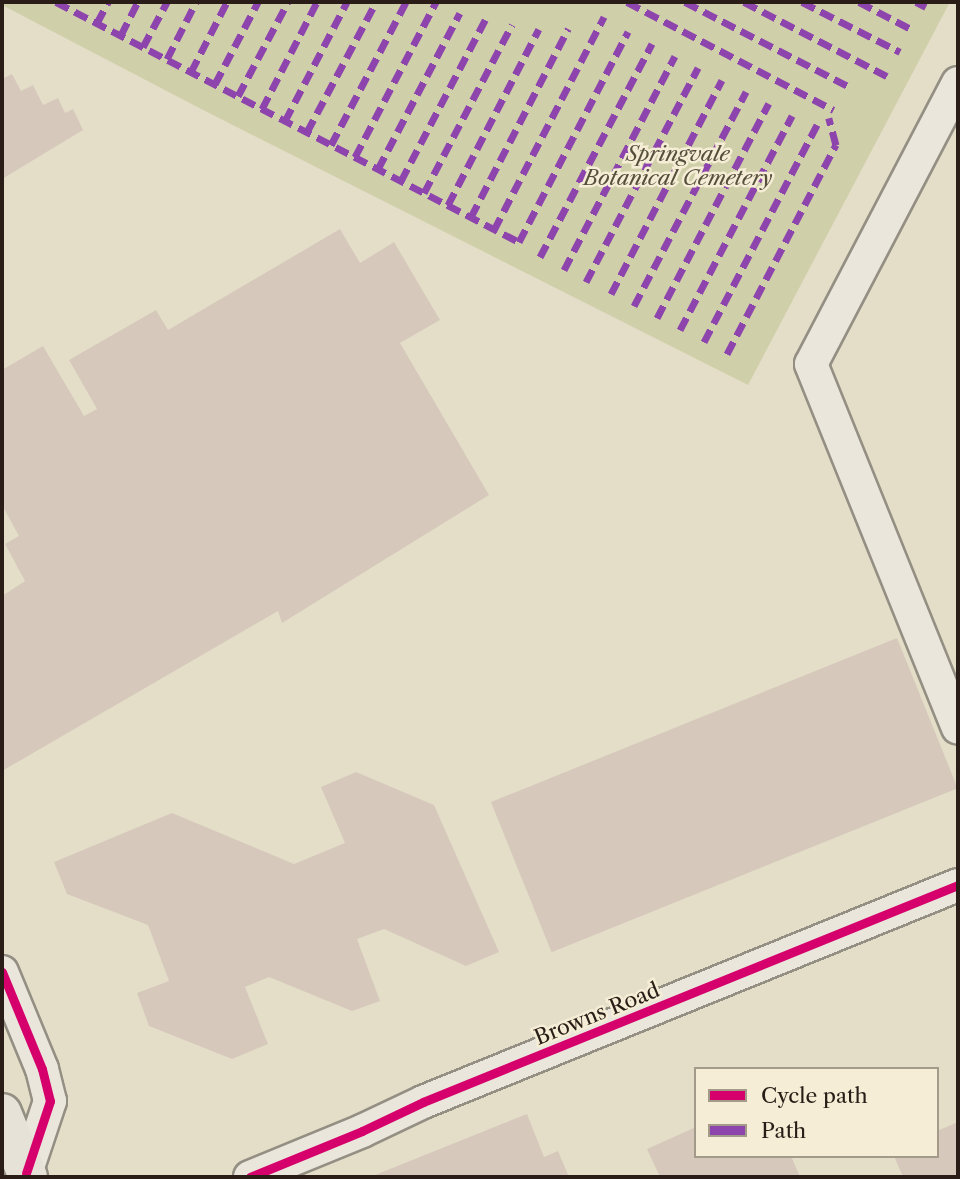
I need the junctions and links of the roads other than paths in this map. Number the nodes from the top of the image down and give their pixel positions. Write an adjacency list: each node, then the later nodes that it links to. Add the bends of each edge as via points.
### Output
1 (958, 83): 2 (street, via 811,364)
2 (958, 727)
3 (958, 885): 7 (street, Browns Road)
4 (2, 972): 6 (street, via 43,1069 50,1101)
5 (2, 1113): 6 (highway)
6 (27, 1175)
7 (250, 1177)

